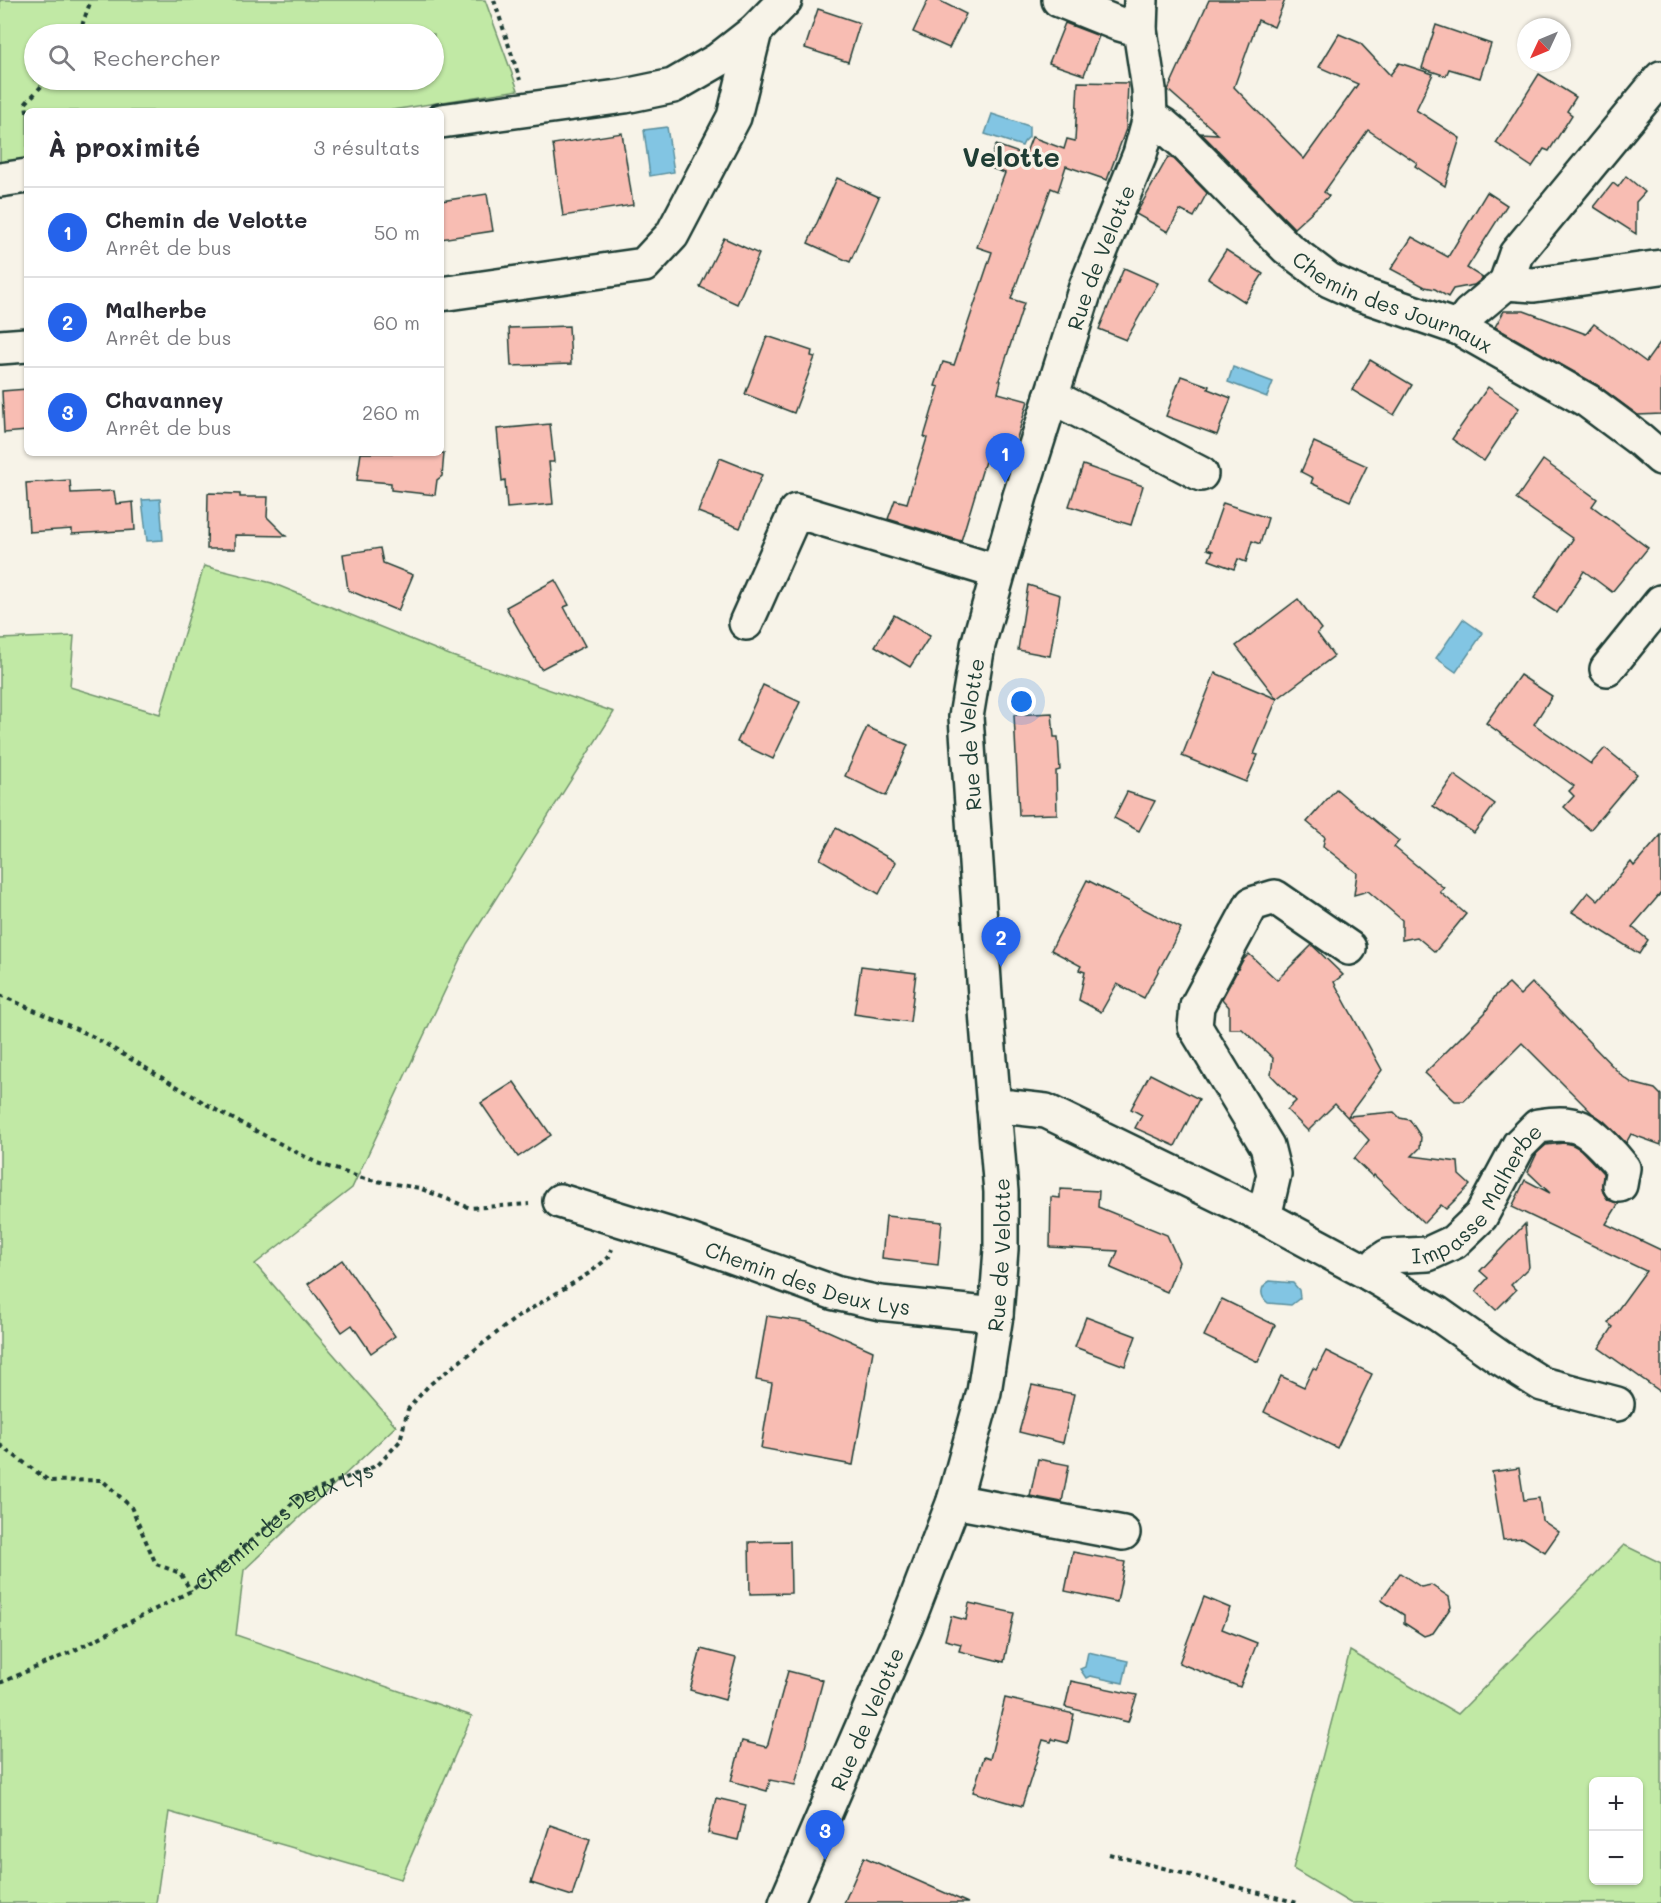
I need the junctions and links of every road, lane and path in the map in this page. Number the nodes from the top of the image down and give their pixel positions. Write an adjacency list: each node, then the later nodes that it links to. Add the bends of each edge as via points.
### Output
1 (91, 0): 6 (path)
2 (494, 0): 11 (path)
3 (785, 0): 7 (street)
4 (1059, 0): 5 (street, via 1116,23)
5 (1140, 15): 12 (street, Rue de Velotte)
6 (83, 24)
7 (755, 31): 11 (street, via 718,60 673,86); 18 (street, via 734,117 672,235 644,264)
8 (1661, 78): 17 (street, via 1516,254)
9 (38, 90): 10 (path, via 26,103)
10 (27, 108)
11 (529, 109): 13 (street)
12 (1150, 117): 19 (street, Chemin des Journaux, via 1184,143 1287,248 1329,280); 22 (street, Rue de Velotte, via 1140,154 1086,287)
13 (444, 121)
14 (24, 176): 15 (street)
15 (0, 180)
16 (1661, 267): 17 (street, via 1534,285)
17 (1506, 283): 19 (street, via 1469,314)
18 (444, 294)
19 (1459, 328): 23 (street, Chemin des Journaux, via 1588,401)
20 (24, 345): 21 (street)
21 (0, 347)
22 (1051, 396): 24 (street); 25 (street, Rue de Velotte)
23 (1661, 458)
24 (1202, 474)
25 (999, 572): 27 (street, via 796,511); 31 (street, Rue de Velotte, via 978,645 966,717)
26 (1661, 603): 28 (street)
27 (746, 623)
28 (1607, 669)
29 (1348, 948): 34 (street, via 1275,897 1252,904 1197,1006 1195,1027 1267,1146 1274,1174)
30 (0, 995): 33 (path, via 93,1036 218,1111 316,1163 365,1179 419,1188 470,1208)
31 (994, 1108): 34 (street, Impasse Malherbe, via 1046,1111); 37 (street, Rue de Velotte, via 1001,1192)
32 (1620, 1185): 36 (street, Impasse Malherbe, via 1623,1168 1582,1128 1558,1123 1538,1126 1519,1145 1481,1216 1454,1242 1428,1254 1388,1256)
33 (560, 1201): 35 (street, Chemin des Deux Lys)
34 (1264, 1217): 36 (street, Impasse Malherbe)
35 (623, 1219): 37 (street, Chemin des Deux Lys, via 835,1293 880,1303); 42 (path, Chemin des Deux Lys, via 609,1257 516,1318 429,1385 408,1409 400,1441 378,1465 299,1497)
36 (1370, 1274): 38 (street, Impasse Malherbe, via 1542,1384)
37 (996, 1315): 40 (street, Rue de Velotte, via 984,1392)
38 (1617, 1404)
39 (0, 1445): 42 (path, via 49,1481 102,1480 131,1507 156,1564 180,1573)
40 (954, 1501): 41 (street); 45 (street, Rue de Velotte, via 906,1626)
41 (1123, 1533)
42 (191, 1591): 43 (path, Chemin des Deux Lys)
43 (0, 1683)
44 (1109, 1854): 46 (path)
45 (786, 1903)
46 (1298, 1903)

